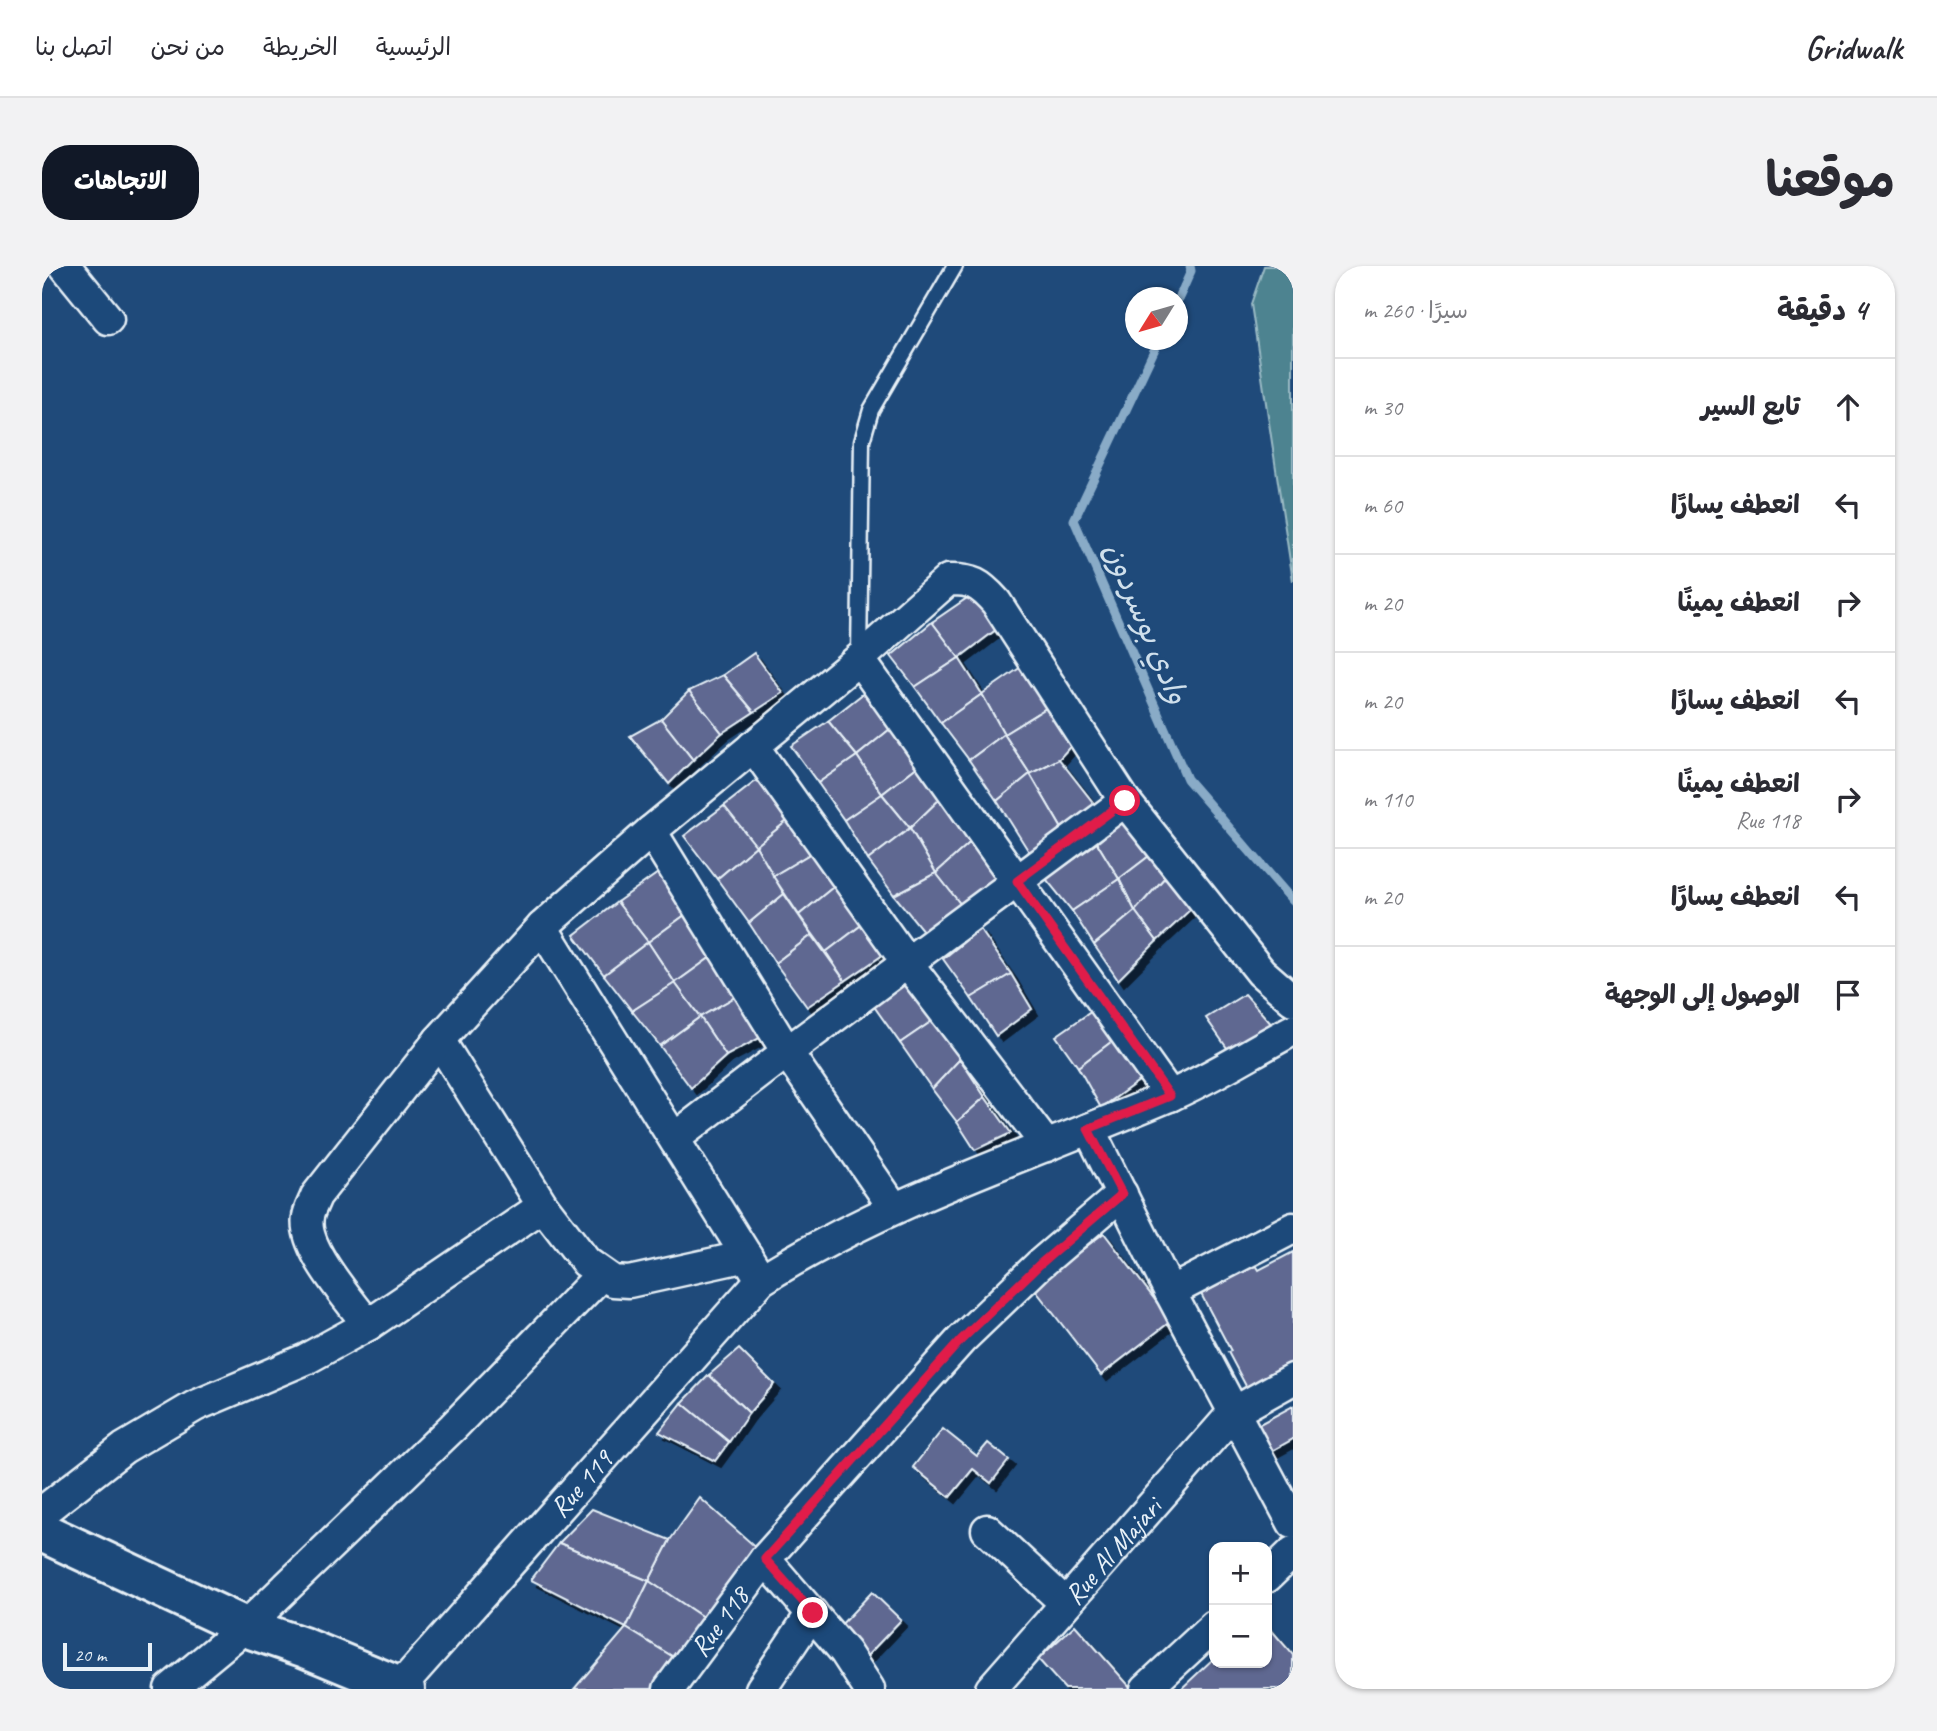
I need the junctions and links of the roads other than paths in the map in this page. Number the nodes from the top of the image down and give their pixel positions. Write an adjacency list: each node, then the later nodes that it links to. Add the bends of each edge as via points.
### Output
1 (65, 266): 3 (street)
2 (955, 266): 4 (lane, via 884,384 862,441)
3 (108, 318)
4 (859, 659): 5 (street); 6 (street, via 947,580 965,579 983,587); 8 (street)
5 (752, 746): 7 (street); 10 (street)
6 (1125, 801): 8 (street); 11 (street, via 1261,972)
7 (651, 831): 9 (street); 14 (street)
8 (1017, 881): 10 (street); 15 (street)
9 (542, 927): 13 (street); 17 (street)
10 (908, 964): 14 (street); 18 (street)
11 (1293, 1000)
12 (1293, 1030): 15 (street)
13 (439, 1040): 20 (street); 26 (street, via 316,1196 308,1217 309,1236 324,1266)
14 (787, 1052): 17 (street); 21 (street)
15 (1170, 1096): 16 (street)
16 (1088, 1129): 18 (street); 19 (street)
17 (675, 1138): 23 (street)
18 (1047, 1146): 21 (street)
19 (1122, 1194): 25 (street); 34 (street, Rue 118, via 961,1340)
20 (543, 1206): 24 (street); 26 (street)
21 (894, 1208): 23 (street)
22 (1293, 1228): 25 (street)
23 (754, 1268): 24 (street, via 629,1282); 40 (street, Rue 119)
24 (601, 1275): 38 (street, via 453,1427)
25 (1170, 1292): 28 (street)
26 (368, 1325): 29 (street, via 306,1359 195,1406 124,1448)
27 (1293, 1379): 28 (street, Rue Al Majari)
28 (1234, 1412): 30 (street); 36 (street, Rue Al Majari)
29 (42, 1512)
30 (1293, 1521)
31 (987, 1530): 36 (street)
32 (42, 1532): 38 (main road)
33 (1293, 1552): 35 (street)
34 (765, 1559): 37 (street); 42 (street, Rue 118)
35 (1272, 1572)
36 (1065, 1603): 45 (street, Rue Al Majari)
37 (813, 1613): 43 (street); 44 (street)
38 (245, 1627): 40 (main road); 41 (street)
39 (1209, 1631): 46 (street)
40 (401, 1688)
41 (170, 1689)
42 (668, 1689)
43 (761, 1689)
44 (869, 1689)
45 (991, 1689)
46 (1146, 1689)

